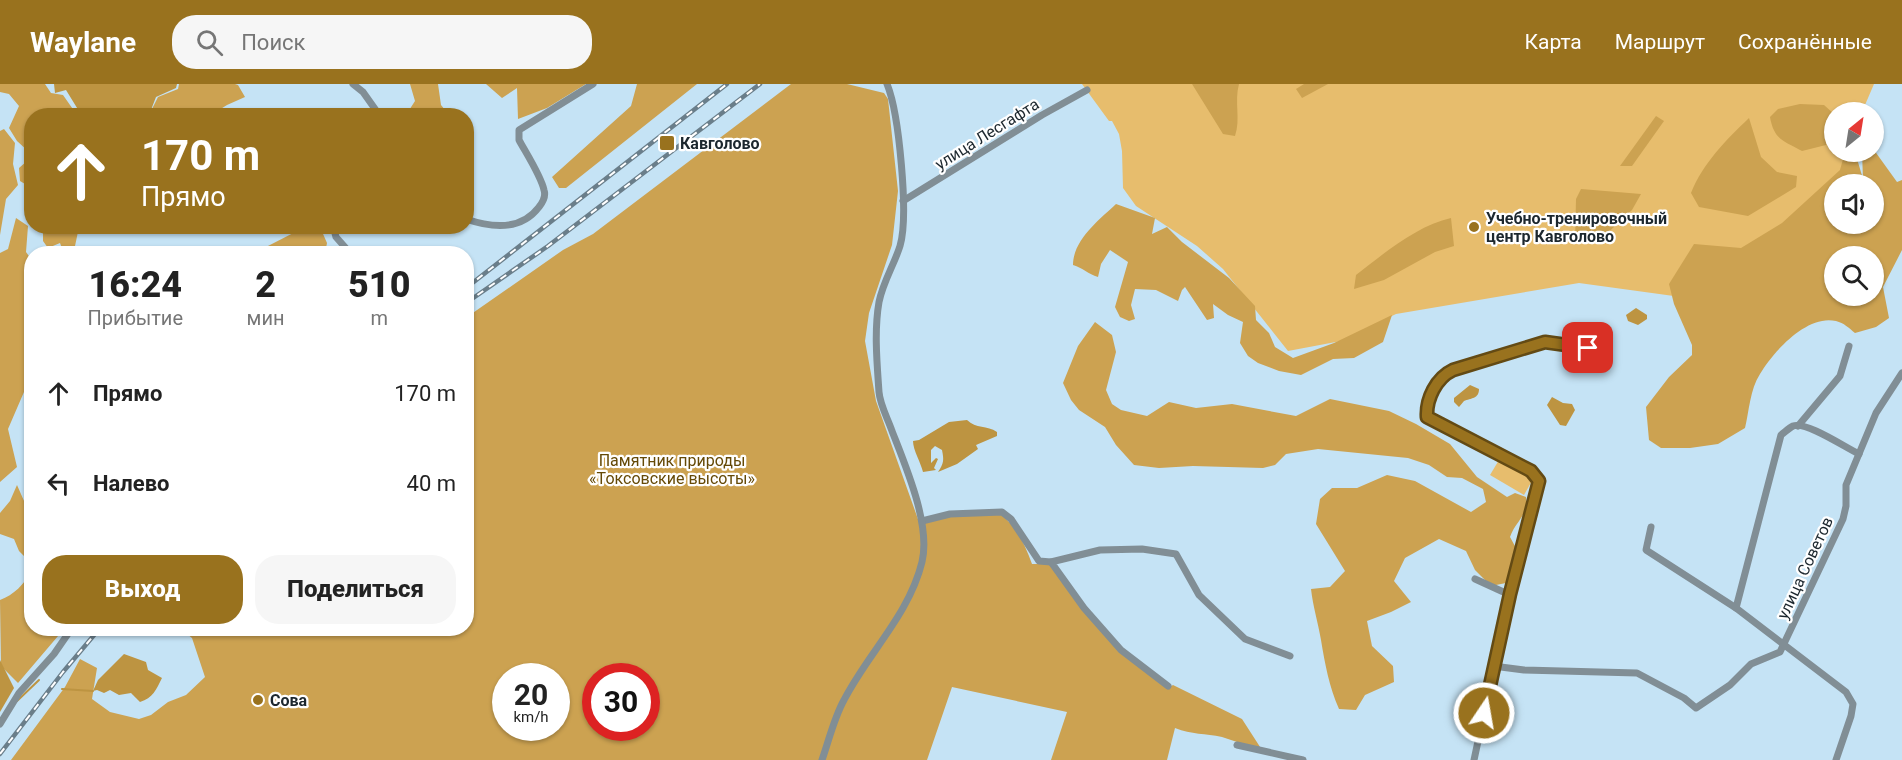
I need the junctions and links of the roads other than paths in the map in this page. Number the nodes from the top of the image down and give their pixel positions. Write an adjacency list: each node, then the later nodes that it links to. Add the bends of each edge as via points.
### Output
1 (353, 84): 5 (street)
2 (593, 84): 7 (street, via 519,130 519,140 545,191 544,201 536,211 506,227)
3 (887, 84): 6 (street, via 899,147)
4 (1087, 90): 6 (street, улица Лесгафта)
5 (374, 108)
6 (903, 201): 15 (street, via 900,245 880,299 876,324 879,396)
7 (474, 221)
8 (335, 234): 9 (street)
9 (344, 246)
10 (1849, 346): 13 (street, via 1840,376)
11 (1609, 352): 19 (street, via 1545,342 1446,373 1429,398 1427,417 1531,471 1539,481)
12 (1902, 373): 14 (street, улица Советов, via 1883,400)
13 (1798, 426): 14 (street, via 1815,430); 20 (street, via 1781,435)
14 (1859, 454): 22 (street, улица Советов, via 1846,485 1843,519)
15 (922, 521): 17 (street, via 950,514 1002,512 1039,561); 29 (street, via 923,560 916,582 898,618 843,702)
16 (1651, 528): 20 (street, улица Советов, via 1646,550)
17 (1051, 562): 23 (street, via 1100,550 1142,549 1176,554 1199,595 1245,639); 25 (street, via 1120,650)
18 (1475, 579): 19 (street)
19 (1510, 594): 24 (street)
20 (1736, 608): 22 (street, улица Советов)
21 (66, 636): 26 (street, via 19,693)
22 (1785, 644): 24 (street, улица Советов, via 1780,652 1751,664 1731,685 1696,708 1637,673); 33 (street, улица Советов, via 1846,692 1853,704)
23 (1290, 656)
24 (1494, 666): 32 (street)
25 (1168, 686)
26 (0, 724)
27 (1237, 745): 28 (street)
28 (1257, 750): 30 (street); 31 (street)
29 (822, 760)
30 (1256, 760)
31 (1304, 760)
32 (1474, 760)
33 (1836, 760)

